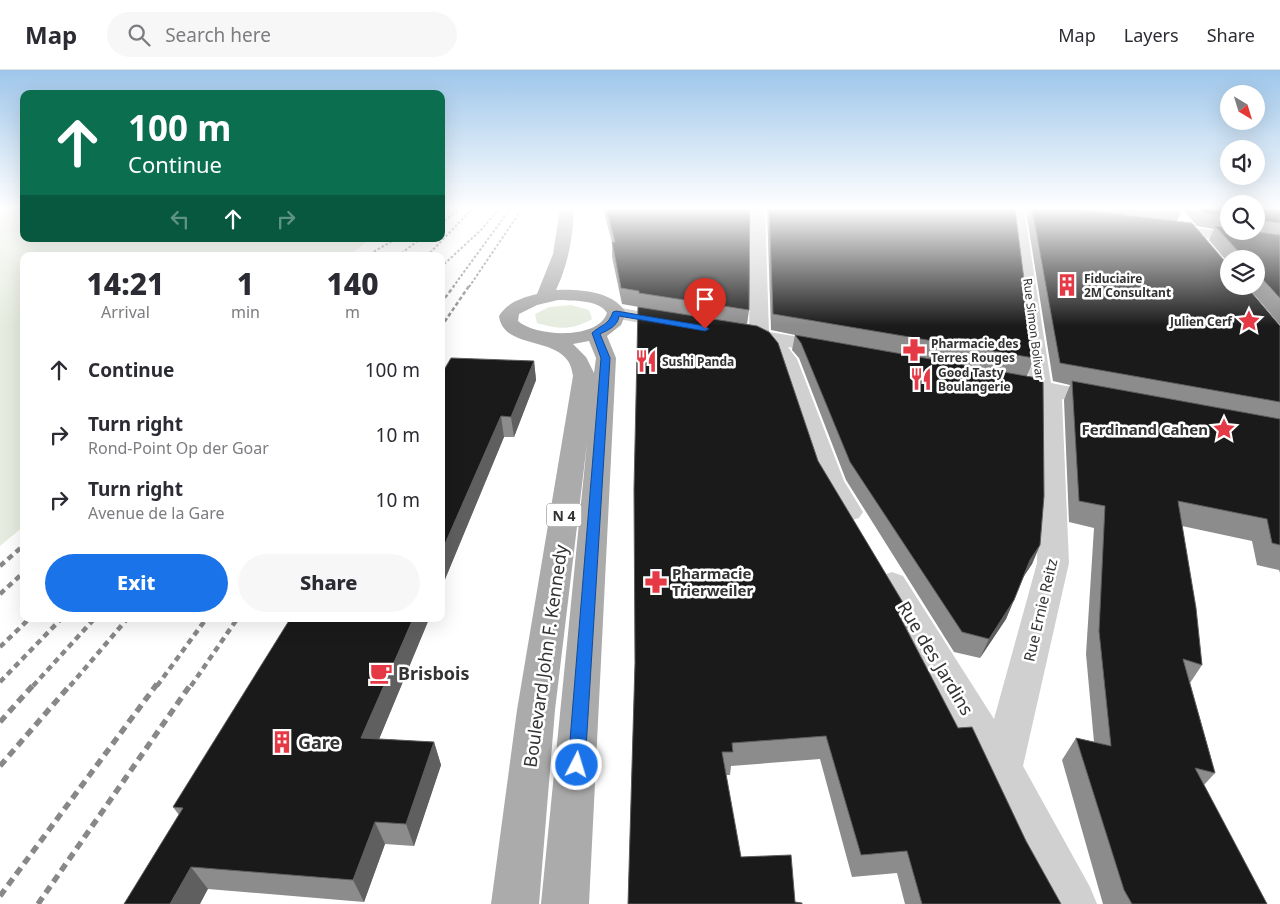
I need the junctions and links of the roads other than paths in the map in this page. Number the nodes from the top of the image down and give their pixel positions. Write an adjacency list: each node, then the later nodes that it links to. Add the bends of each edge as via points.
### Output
1 (560, 248): 8 (main road, via 552,282)
2 (571, 248): 7 (main road)
3 (758, 248): 12 (street)
4 (1019, 248): 17 (street, Rue Simon Bolivar)
5 (1204, 248): 6 (street)
6 (1206, 251)
7 (573, 262)
8 (544, 297): 9 (main road, via 581,289 607,303); 13 (main road, via 519,306 508,318 510,325 518,331)
9 (616, 314): 10 (street); 14 (main road)
10 (694, 327)
11 (721, 332): 12 (street)
12 (759, 336): 15 (street); 19 (street, Rue des Jardins, via 774,344 787,359 830,481)
13 (546, 338): 14 (main road, via 572,338); 20 (main road, Boulevard John F. Kennedy / N 4, via 569,350 580,361 584,376 536,710)
14 (601, 346): 21 (main road, Boulevard John F. Kennedy / N 4)
15 (848, 352)
16 (984, 377): 17 (street)
17 (1046, 389): 18 (street); 19 (street, Rue Ernie Reitz, via 1054,563)
18 (1127, 404)
19 (1002, 768): 22 (street, Rue des Jardins)
20 (515, 904)
21 (565, 904)
22 (1074, 904)

